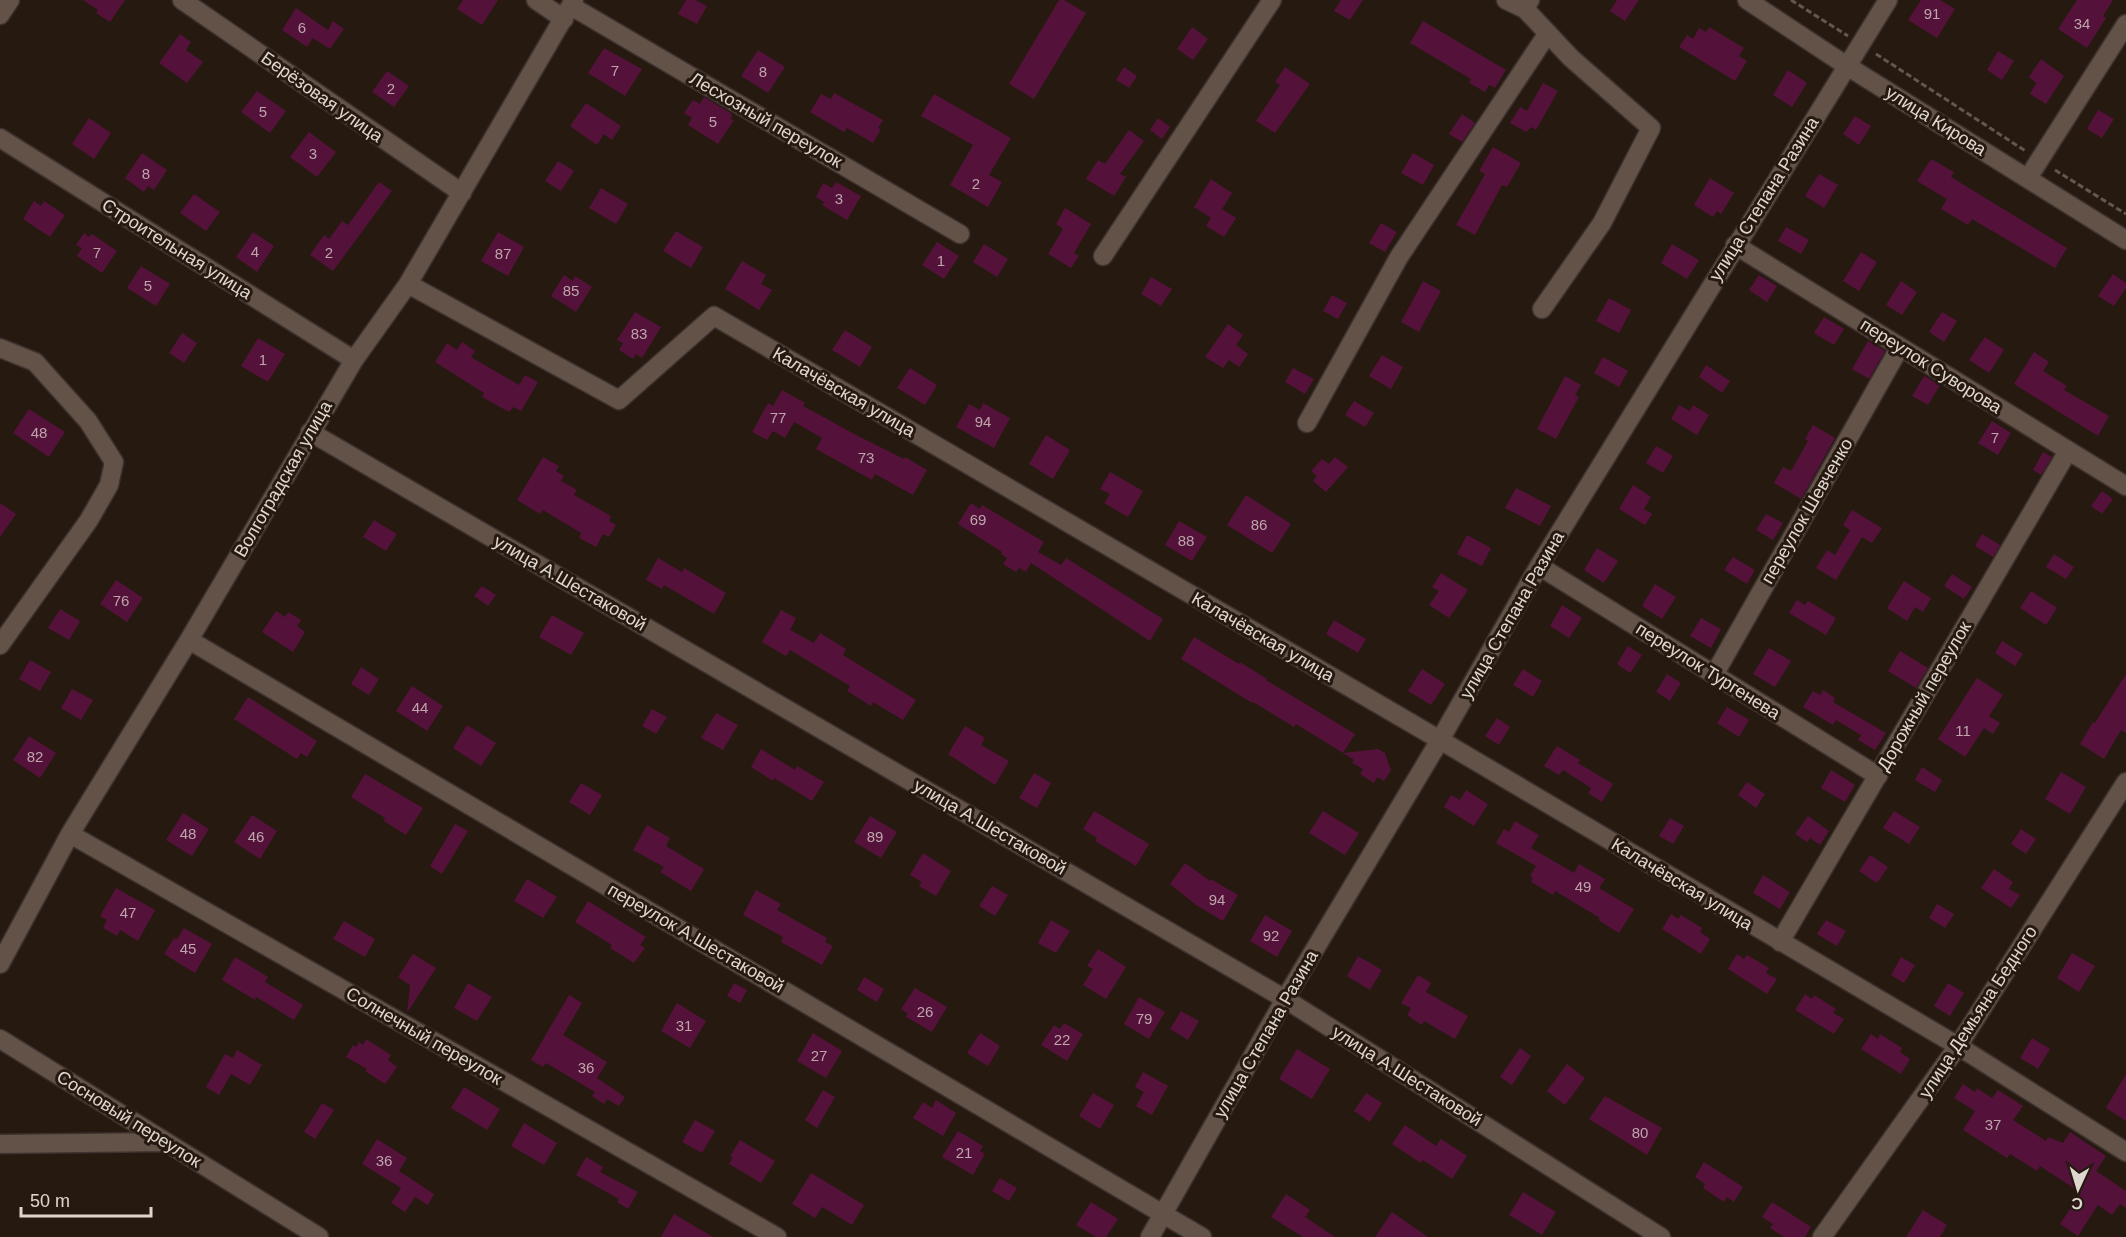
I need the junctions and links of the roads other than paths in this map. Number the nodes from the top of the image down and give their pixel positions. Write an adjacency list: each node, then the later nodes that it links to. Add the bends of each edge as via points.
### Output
1 (10, 0): 10 (street)
2 (183, 0): 16 (street, Берёзовая улица)
3 (536, 0): 9 (street, Лесхозный переулок)
4 (1272, 0): 20 (street)
5 (1506, 0): 8 (street)
6 (1747, 0): 13 (street, улица Кирова)
7 (1888, 0): 13 (street, улица Степана Разина)
8 (1527, 5): 12 (street)
9 (569, 8): 16 (street, Волгоградская улица); 17 (street, Лесхозный переулок)
10 (0, 15)
11 (2126, 24): 15 (street)
12 (1548, 33): 22 (street, via 1652,128 1602,223); 26 (street, via 1399,257)
13 (1847, 66): 15 (street, улица Кирова); 19 (street, улица Степана Разина)
14 (0, 138): 25 (street, Строительная улица)
15 (2028, 178): 18 (street, улица Кирова)
16 (462, 193): 21 (street, Волгоградская улица)
17 (960, 234)
18 (2126, 240)
19 (1735, 245): 23 (street, переулок Суворова); 30 (street, улица Степана Разина)
20 (1103, 256)
21 (408, 284): 25 (street, Волгоградская улица); 34 (street, Калачёвская улица, via 619,400 714,316)
22 (1542, 309)
23 (1900, 347): 28 (street, переулок Суворова); 33 (street, переулок Шевченко)
24 (0, 348): 32 (street, via 35,362 88,421 114,462 109,485 89,520)
25 (354, 360): 27 (street, Волгоградская улица)
26 (1307, 423)
27 (310, 432): 31 (street, Волгоградская улица); 40 (street, улица А.Шестаковой)
28 (2068, 451): 29 (street, переулок Суворова); 35 (street, Дорожный переулок)
29 (2126, 486)
30 (1539, 566): 33 (street, переулок Тургенева); 34 (street, улица Степана Разина)
31 (189, 640): 37 (street, Волгоградская улица); 46 (street, переулок А.Шестаковой)
32 (0, 645)
33 (1714, 675): 35 (street, переулок Тургенева)
34 (1440, 740): 38 (street, Калачёвская улица); 40 (street, улица Степана Разина)
35 (1878, 776): 38 (street, Дорожный переулок)
36 (2126, 782): 42 (street, улица Демьяна Бедного)
37 (70, 834): 39 (street, Волгоградская улица); 48 (street, Солнечный переулок)
38 (1780, 942): 42 (street, Калачёвская улица)
39 (0, 964)
40 (1285, 999): 46 (street, улица Степана Разина); 51 (street, улица А.Шестаковой)
41 (0, 1040): 43 (street, Сосновый переулок)
42 (1958, 1046): 45 (street, Калачёвская улица); 52 (street, улица Демьяна Бедного)
43 (165, 1142): 44 (street); 47 (street, Сосновый переулок)
44 (0, 1144)
45 (2126, 1152)
46 (1163, 1213): 49 (street, улица Степана Разина); 50 (street, переулок А.Шестаковой)
47 (316, 1237)
48 (777, 1237)
49 (1150, 1237)
50 (1202, 1237)
51 (1661, 1237)
52 (1822, 1237)

